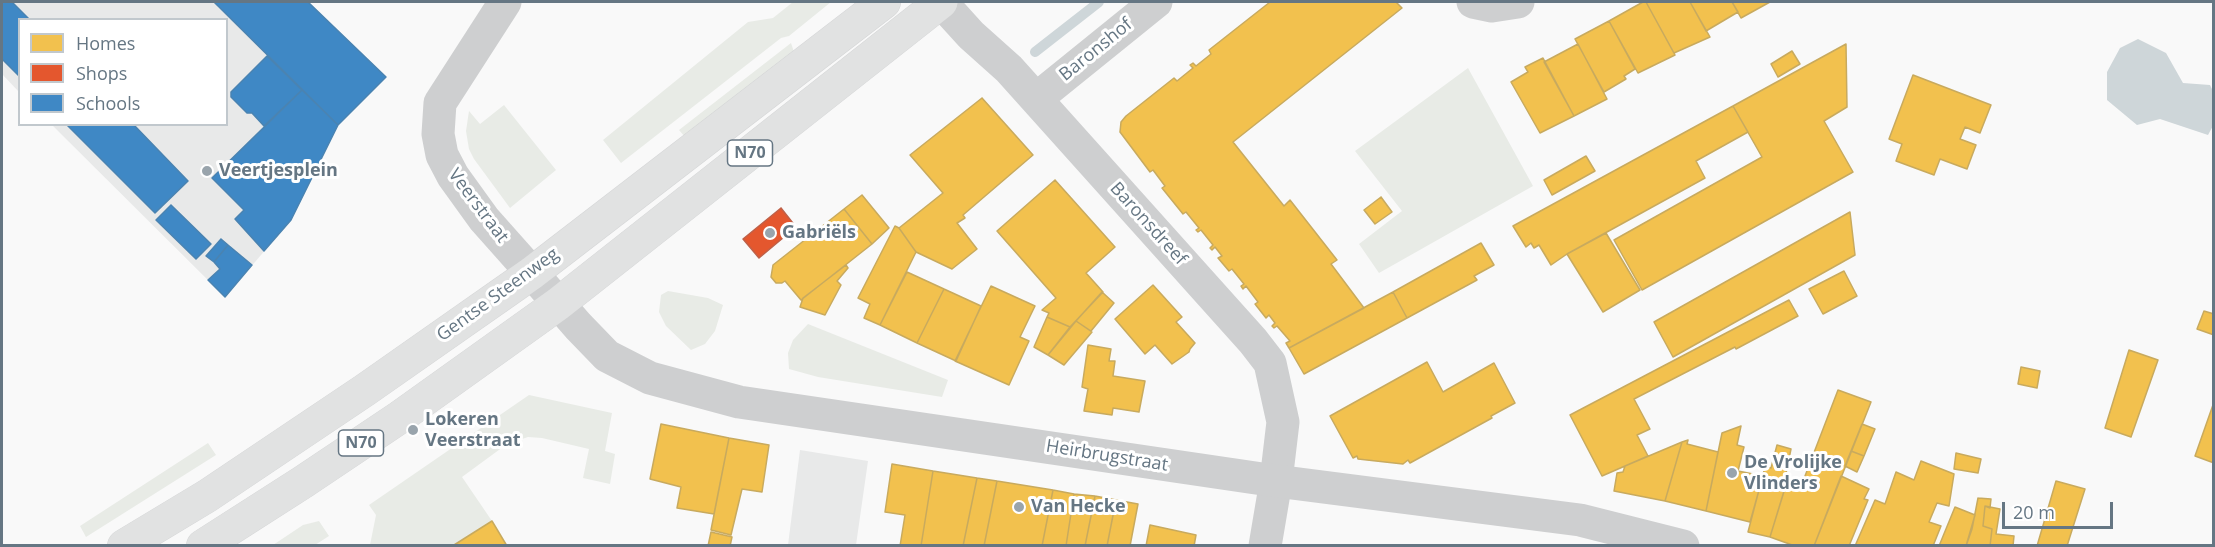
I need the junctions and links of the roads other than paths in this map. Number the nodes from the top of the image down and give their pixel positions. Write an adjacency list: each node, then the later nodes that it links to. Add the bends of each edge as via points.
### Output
1 (505, 2): 8 (street, Veerstraat, via 440,103 438,134 442,155 453,176 484,219)
2 (884, 2): 8 (main road, Gentse Steenweg / N70)
3 (941, 2): 7 (street, Baronsdreef); 9 (main road, N70)
4 (1156, 2): 7 (street, Baronshof)
5 (1473, 2): 6 (street, via 1492,6)
6 (1518, 2)
7 (1036, 99): 10 (street, Baronsdreef, via 1270,363 1283,422)
8 (532, 273): 9 (street, Veerstraat); 11 (main road, Gentse Steenweg / N70, via 207,496)
9 (558, 304): 10 (street, Heirbrugstraat, via 607,356 650,378 739,402); 12 (main road, N70, via 419,404)
10 (1276, 482): 13 (street, Baronsdreef); 14 (street, Heirbrugstraat, via 1580,520)
11 (124, 546)
12 (203, 546)
13 (1265, 546)
14 (1683, 546)

